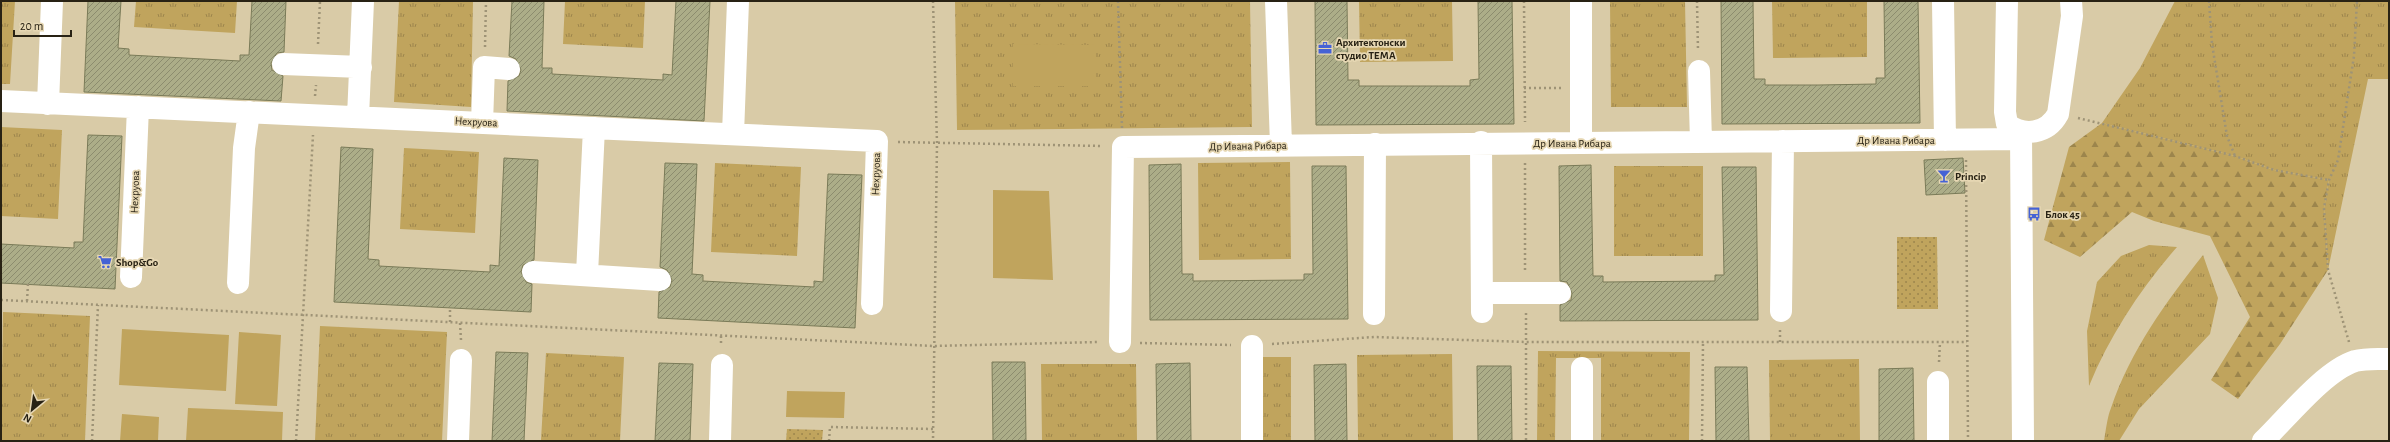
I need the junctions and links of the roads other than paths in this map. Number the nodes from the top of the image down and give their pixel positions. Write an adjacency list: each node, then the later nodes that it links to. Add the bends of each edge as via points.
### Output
1 (52, 1): 14 (street)
2 (363, 1): 10 (street)
3 (738, 1): 20 (street)
4 (1276, 1): 28 (street)
5 (1581, 1): 26 (street)
6 (1943, 1): 22 (street)
7 (2007, 1): 21 (street, via 2005,112 2007,124)
8 (2071, 1): 21 (street, Др Ивана Рибара, via 2072,16 2058,114 2055,120 2042,130)
9 (283, 64): 10 (street)
10 (361, 67): 17 (street)
11 (509, 69): 18 (street, via 484,67)
12 (1699, 71): 25 (street)
13 (1, 101): 14 (street, Нехруова)
14 (48, 104): 15 (street, Нехруова)
15 (138, 107): 16 (street, Нехруова); 31 (street, Нехруова)
16 (249, 112): 17 (street, Нехруова); 33 (street, via 244,148)
17 (358, 117): 18 (street, Нехруова)
18 (482, 123): 19 (street, Нехруова)
19 (594, 128): 20 (street, Нехруова); 30 (street)
20 (733, 134): 35 (street, Нехруова, via 877,141)
21 (2021, 135): 22 (street, Др Ивана Рибара); 50 (street)
22 (1955, 139): 23 (street, Др Ивана Рибара)
23 (1783, 141): 25 (street, Др Ивана Рибара); 36 (street)
24 (1481, 142): 26 (street, Др Ивана Рибара); 27 (street, Др Ивана Рибара); 34 (street, via 1482,303 1525,293)
25 (1701, 142): 26 (street, Др Ивана Рибара)
26 (1581, 143)
27 (1375, 144): 28 (street, Др Ивана Рибара); 37 (street)
28 (1280, 145): 38 (street, Др Ивана Рибара, via 1123,147)
29 (533, 272): 30 (street)
30 (587, 274): 32 (street)
31 (131, 277)
32 (660, 280)
33 (238, 283)
34 (1560, 293)
35 (872, 304)
36 (1781, 311)
37 (1374, 314)
38 (1120, 342)
39 (1252, 346): 47 (street)
40 (2389, 359): 51 (street, via 2356,361 2326,378)
41 (461, 360): 45 (street)
42 (722, 365): 46 (street)
43 (1582, 368): 48 (street)
44 (1938, 382): 49 (street)
45 (458, 441)
46 (720, 441)
47 (1252, 441)
48 (1582, 441)
49 (1938, 441)
50 (2023, 441)
51 (2263, 441)

